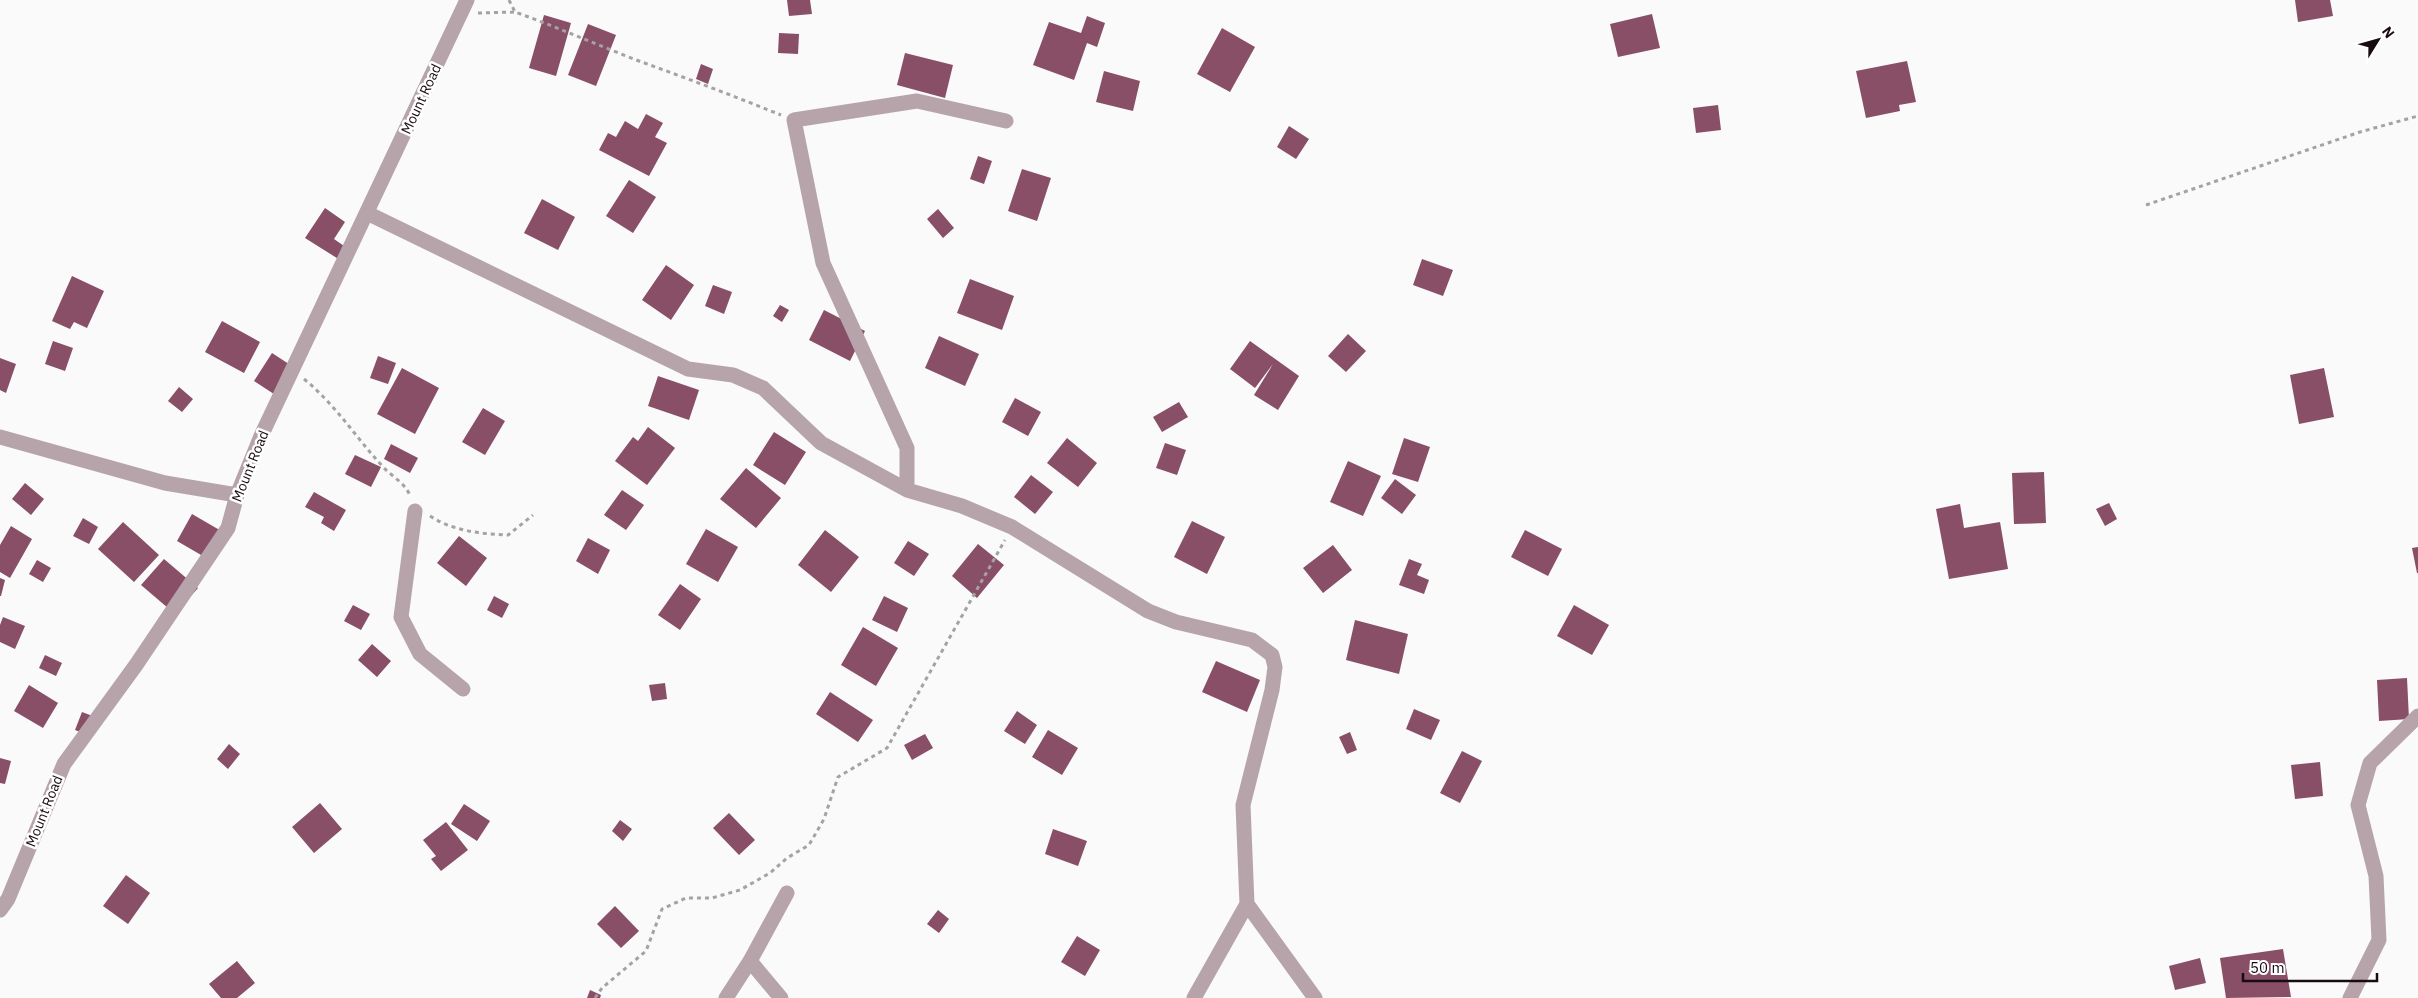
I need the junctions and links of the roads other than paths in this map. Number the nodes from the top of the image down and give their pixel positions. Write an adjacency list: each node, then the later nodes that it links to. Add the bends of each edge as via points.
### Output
1 (464, 7): 3 (street, Mount Road)
2 (1006, 122): 5 (street, via 917,101 794,120 823,263 907,448)
3 (367, 213): 5 (street, via 688,369 733,374 763,388 821,443); 6 (street, Mount Road, via 261,436)
4 (0, 437): 6 (street, via 165,483)
5 (907, 490): 11 (street, via 962,506 1012,527 1148,612 1252,640 1272,655 1275,667 1272,690 1243,805)
6 (237, 495): 12 (street, Mount Road, via 228,528 136,665 64,764 8,899)
7 (415, 511): 8 (street, via 401,617 420,654)
8 (464, 689)
9 (2418, 716): 18 (street, via 2370,763 2358,804 2376,876 2379,940)
10 (787, 893): 13 (street)
11 (1247, 904): 16 (street); 17 (street)
12 (0, 910)
13 (750, 961): 14 (street); 15 (street)
14 (726, 998)
15 (781, 998)
16 (1194, 998)
17 (1315, 998)
18 (2350, 998)

